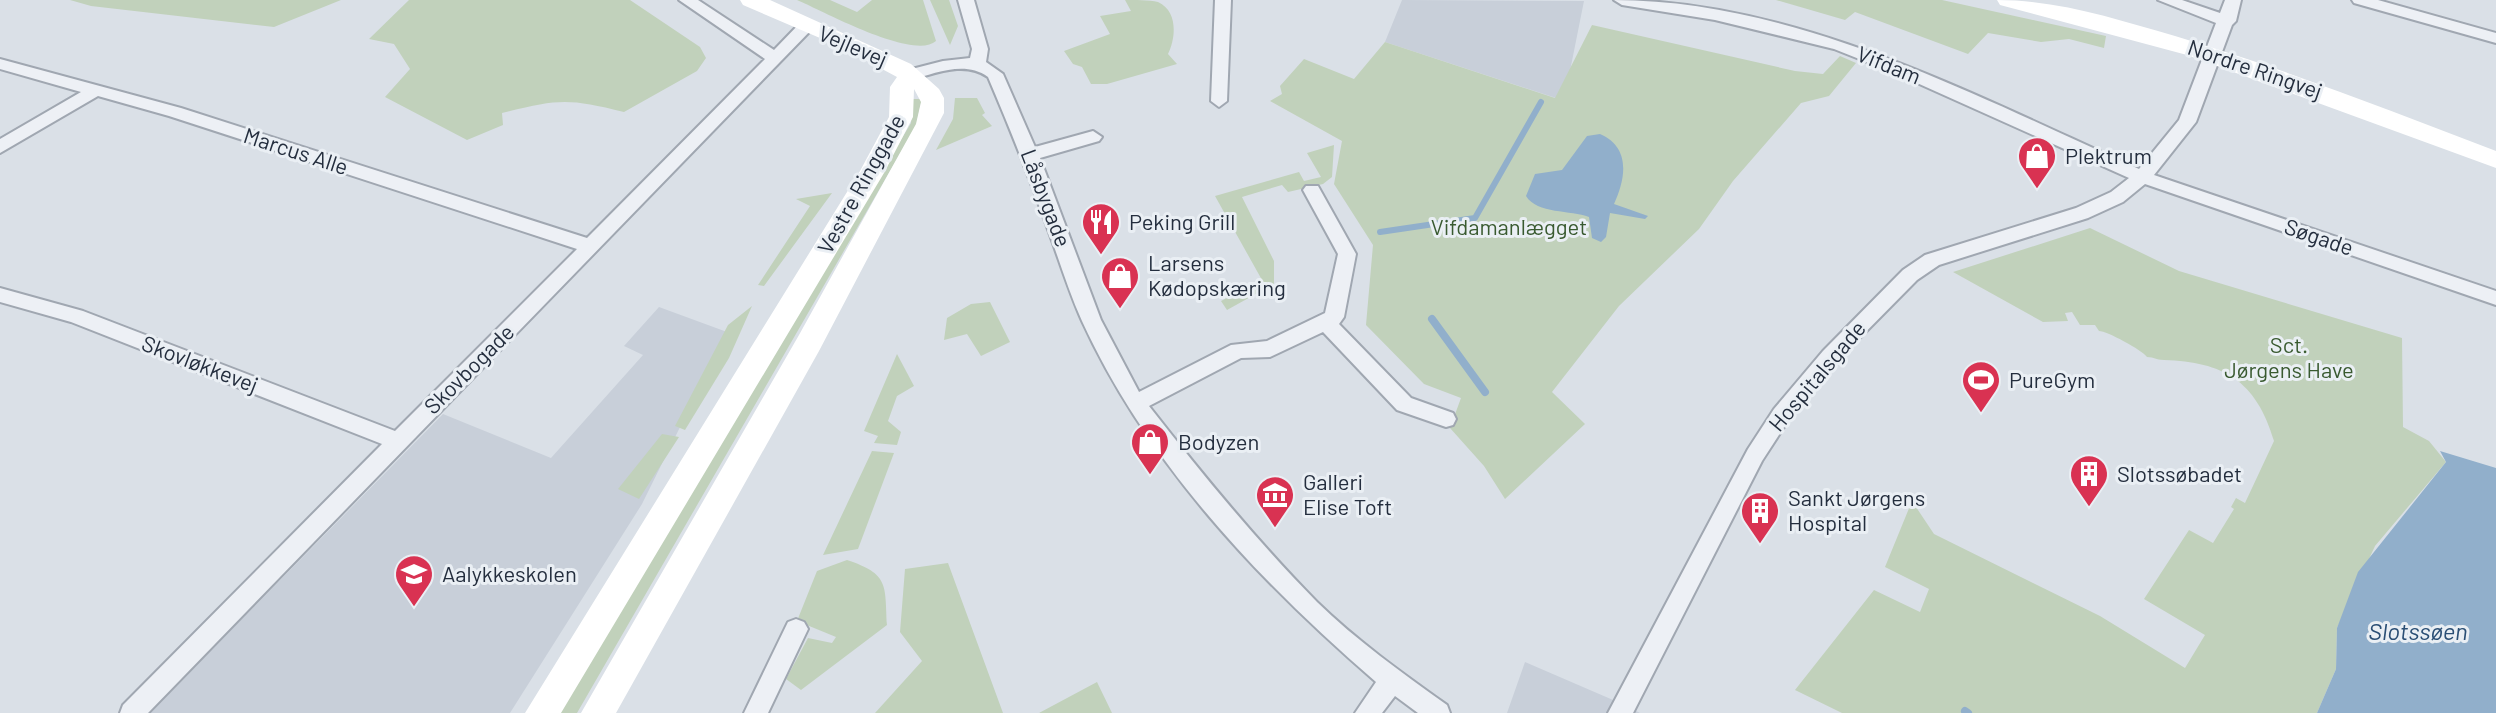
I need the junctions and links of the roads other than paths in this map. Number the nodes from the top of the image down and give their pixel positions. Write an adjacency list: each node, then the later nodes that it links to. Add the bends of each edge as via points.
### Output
1 (687, 0): 14 (street)
2 (751, 0): 11 (main road, Vejlevej)
3 (966, 0): 15 (street, via 980,49)
4 (1223, 0): 19 (street)
5 (1622, 0): 24 (street, Vifdam, via 1778,28 1839,45)
6 (2008, 0): 13 (main road, Nordre Ringvej)
7 (2166, 0): 10 (street)
8 (2233, 0): 10 (street, Hospitalsgade)
9 (2360, 0): 12 (street)
10 (2228, 21): 13 (street, Hospitalsgade)
11 (807, 26): 14 (street, Skovbogade); 17 (main road, Vejlevej)
12 (2496, 38)
13 (2215, 54): 23 (main road, Nordre Ringvej); 24 (street, Hospitalsgade, via 2187,122)
14 (774, 57): 26 (street, Skovbogade)
15 (977, 63): 17 (street); 22 (street, Låsbygade, via 995,74)
16 (0, 64): 18 (street, Marcus Alle)
17 (910, 75): 36 (main road, Vestre Ringgade, via 902,87 901,117 872,173); 37 (main road, Vestre Ringgade, via 932,96 928,124)
18 (98, 89): 21 (street); 26 (street, Marcus Alle)
19 (1219, 101)
20 (1093, 137): 22 (street)
21 (0, 147)
22 (1030, 155): 30 (street, Låsbygade, via 1091,320)
23 (2496, 160)
24 (2142, 177): 28 (street, Søgade); 41 (street, Hospitalsgade, via 2117,197 2057,223 1932,260 1858,326 1769,431)
25 (1312, 190): 29 (street, via 1347,254 1334,317)
26 (590, 246): 32 (street, Skovbogade)
27 (0, 295): 32 (street, Skovløkkevej, via 76,316)
28 (2496, 298)
29 (1325, 322): 30 (street, via 1270,349 1238,350); 31 (street, via 1404,404)
30 (1135, 404): 34 (street, Låsbygade, via 1253,549 1311,611)
31 (1446, 419)
32 (397, 441): 35 (street, Skovbogade)
33 (796, 629): 38 (street)
34 (1392, 680): 39 (street); 40 (street, Låsbygade)
35 (132, 713)
36 (542, 713)
37 (598, 713)
38 (756, 713)
39 (1367, 713)
40 (1438, 713)
41 (1620, 713)

